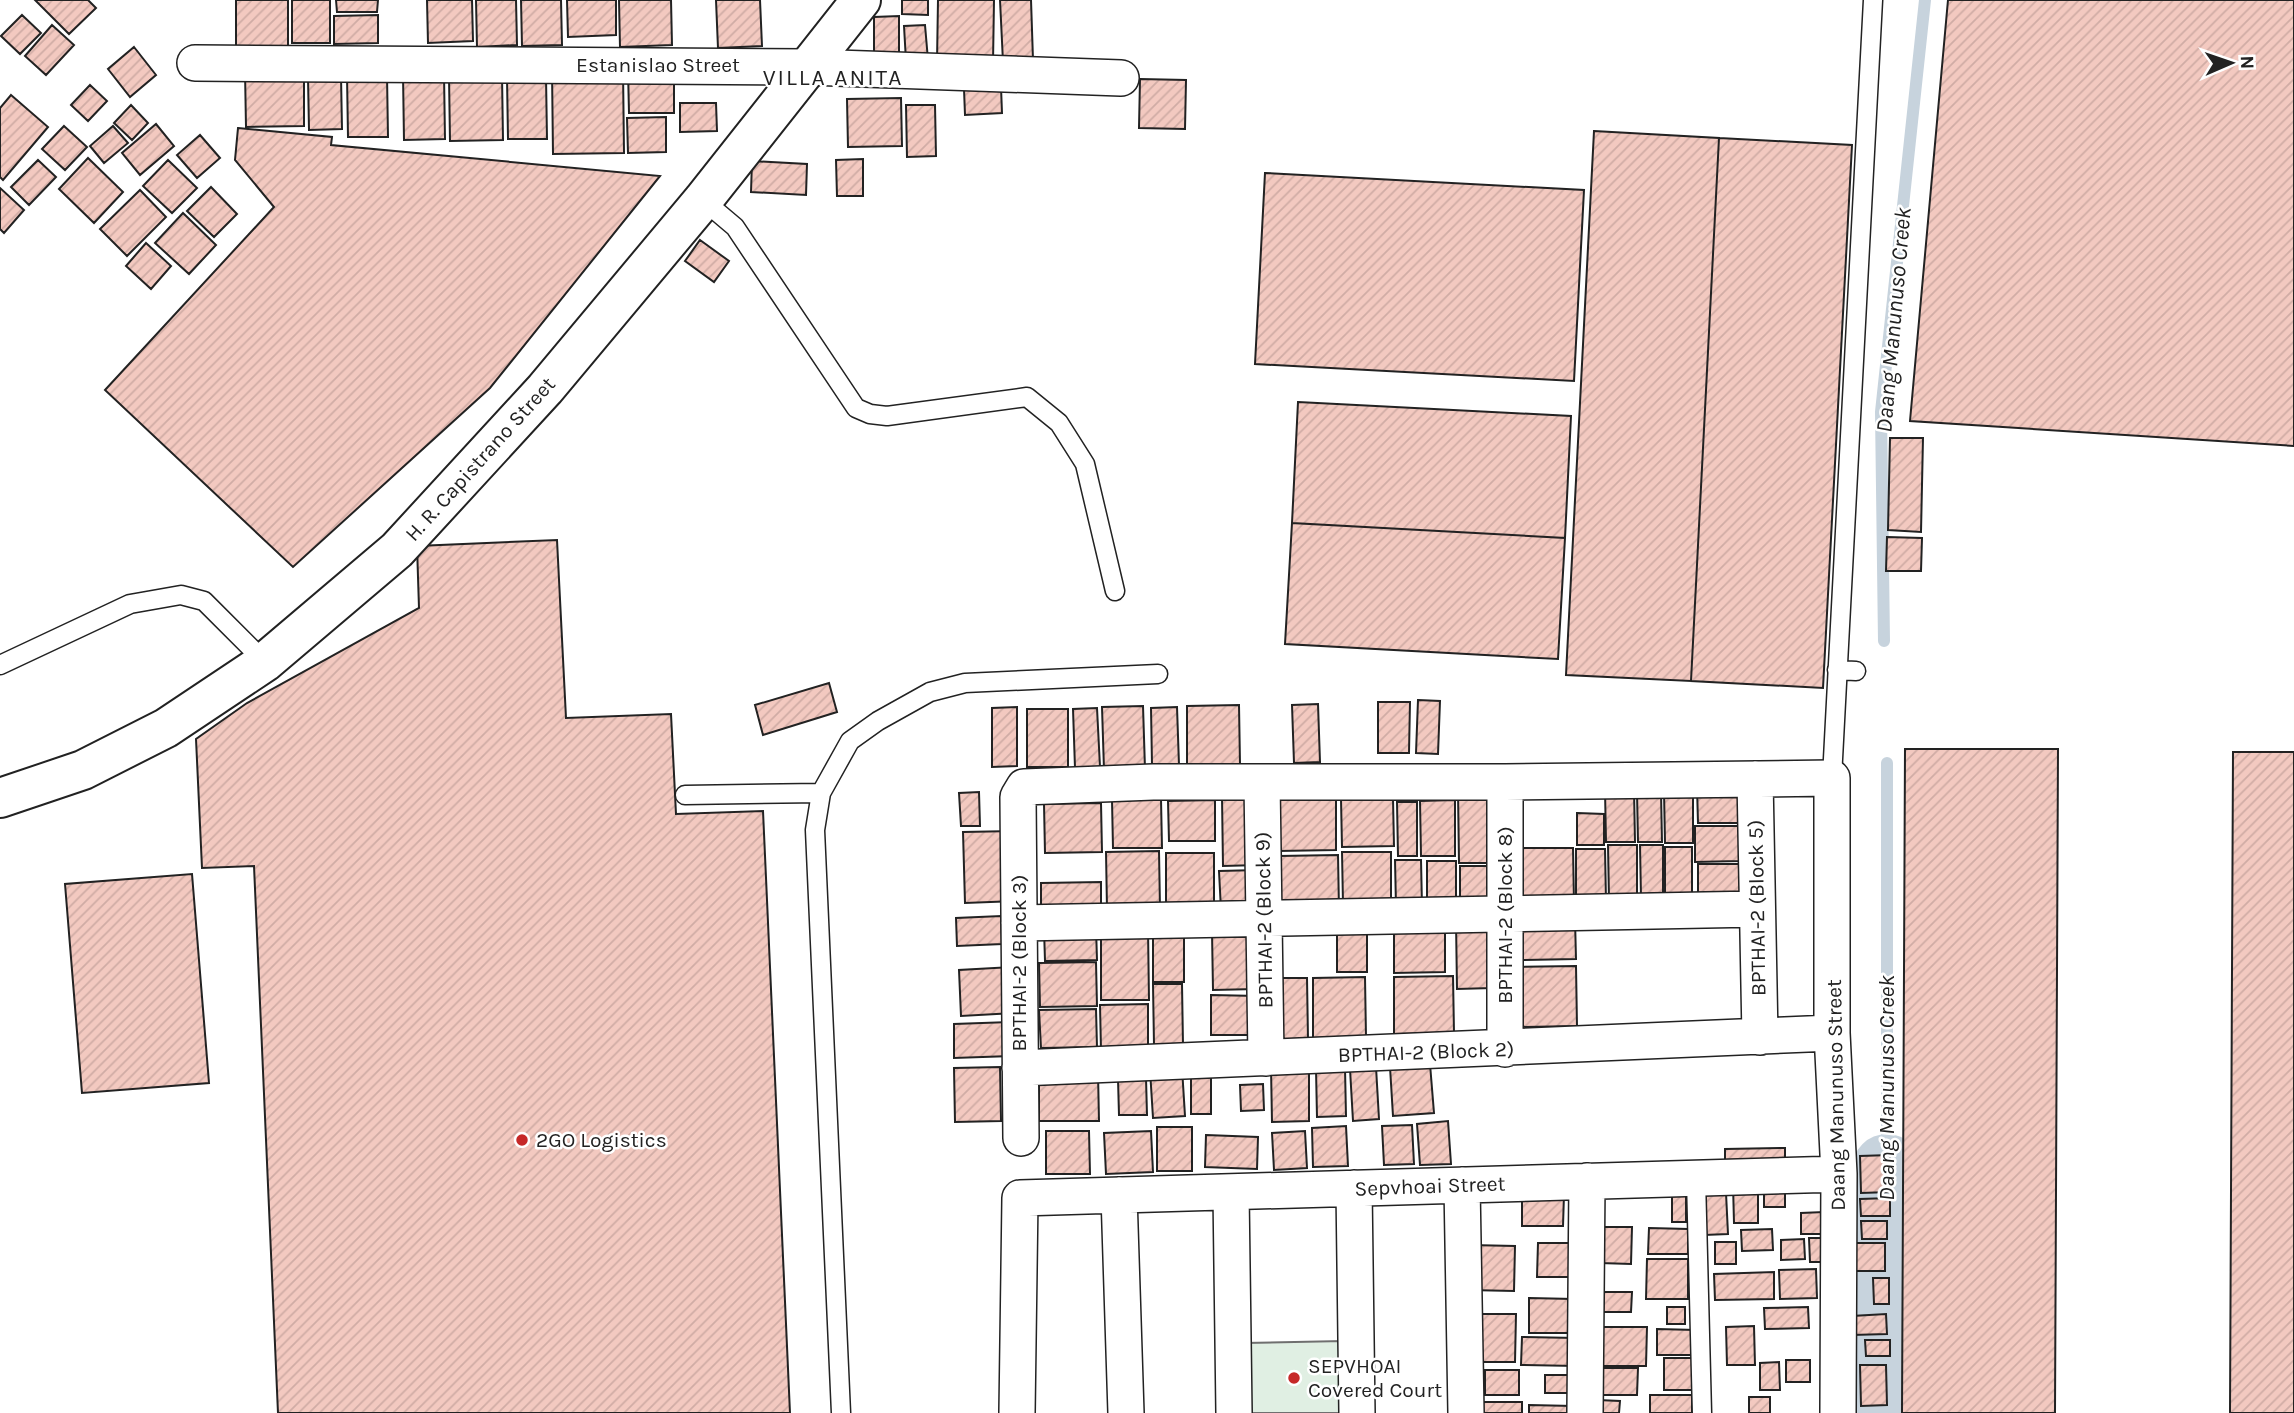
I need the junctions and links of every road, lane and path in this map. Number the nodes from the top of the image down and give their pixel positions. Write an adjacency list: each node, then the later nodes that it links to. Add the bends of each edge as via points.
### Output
1 (861, 0): 4 (street, H. R. Capistrano Street)
2 (1873, 0): 10 (lane)
3 (195, 63): 4 (street, Estanislao Street)
4 (808, 67): 5 (street, Estanislao Street); 6 (street, H. R. Capistrano Street)
5 (1121, 78)
6 (703, 200): 7 (lane, via 735,227 856,408 887,416 1027,397 1059,423 1085,464); 8 (street, H. R. Capistrano Street, via 545,389 397,550)
7 (1115, 592)
8 (265, 662): 9 (lane, via 204,601 181,595 130,604); 19 (street, H. R. Capistrano Street, via 155,734 83,771)
9 (0, 665)
10 (1837, 670): 11 (lane); 13 (lane)
11 (1856, 671)
12 (1158, 674): 17 (lane, via 965,683 930,692 850,741)
13 (1832, 778): 14 (street); 24 (street, Daang Manunuso Street)
14 (1755, 779): 16 (street); 20 (street, BPTHAI-2 (Block 5))
15 (1262, 782): 16 (street); 22 (street, BPTHAI-2 (Block 9)); 23 (street, BPTHAI-2 (Block 3), via 1022,789 1018,797)
16 (1505, 782): 21 (street, BPTHAI-2 (Block 8))
17 (821, 793): 18 (lane); 37 (lane, via 815,830)
18 (685, 795)
19 (0, 798)
20 (1757, 909): 21 (street); 25 (street, BPTHAI-2 (Block 5))
21 (1506, 915): 22 (street); 26 (street, BPTHAI-2 (Block 8))
22 (1263, 918): 23 (street); 27 (street, BPTHAI-2 (Block 9))
23 (1019, 923): 28 (street, BPTHAI-2 (Block 3))
24 (1832, 1033): 25 (street, BPTHAI-2 (Block 2)); 30 (street, Daang Manunuso Street)
25 (1760, 1037): 26 (street, BPTHAI-2 (Block 2))
26 (1505, 1049): 27 (street, BPTHAI-2 (Block 2))
27 (1266, 1058): 28 (street, BPTHAI-2 (Block 2))
28 (1020, 1068): 29 (street, BPTHAI-2 (Block 3))
29 (1021, 1138)
30 (1839, 1174): 31 (street, Sepvhoai Street); 45 (street, Daang Manunuso Street)
31 (1696, 1179): 32 (street, Sepvhoai Street); 44 (lane)
32 (1587, 1181): 33 (street, Sepvhoai Street); 43 (street)
33 (1462, 1185): 34 (street, Sepvhoai Street); 42 (street)
34 (1354, 1188): 35 (street, Sepvhoai Street); 41 (street)
35 (1231, 1192): 36 (street, Sepvhoai Street); 40 (street)
36 (1119, 1195): 38 (street, Sepvhoai Street, via 1020,1198); 39 (street)
37 (841, 1413)
38 (1017, 1413)
39 (1126, 1413)
40 (1234, 1413)
41 (1357, 1413)
42 (1466, 1413)
43 (1585, 1413)
44 (1702, 1413)
45 (1838, 1413)

